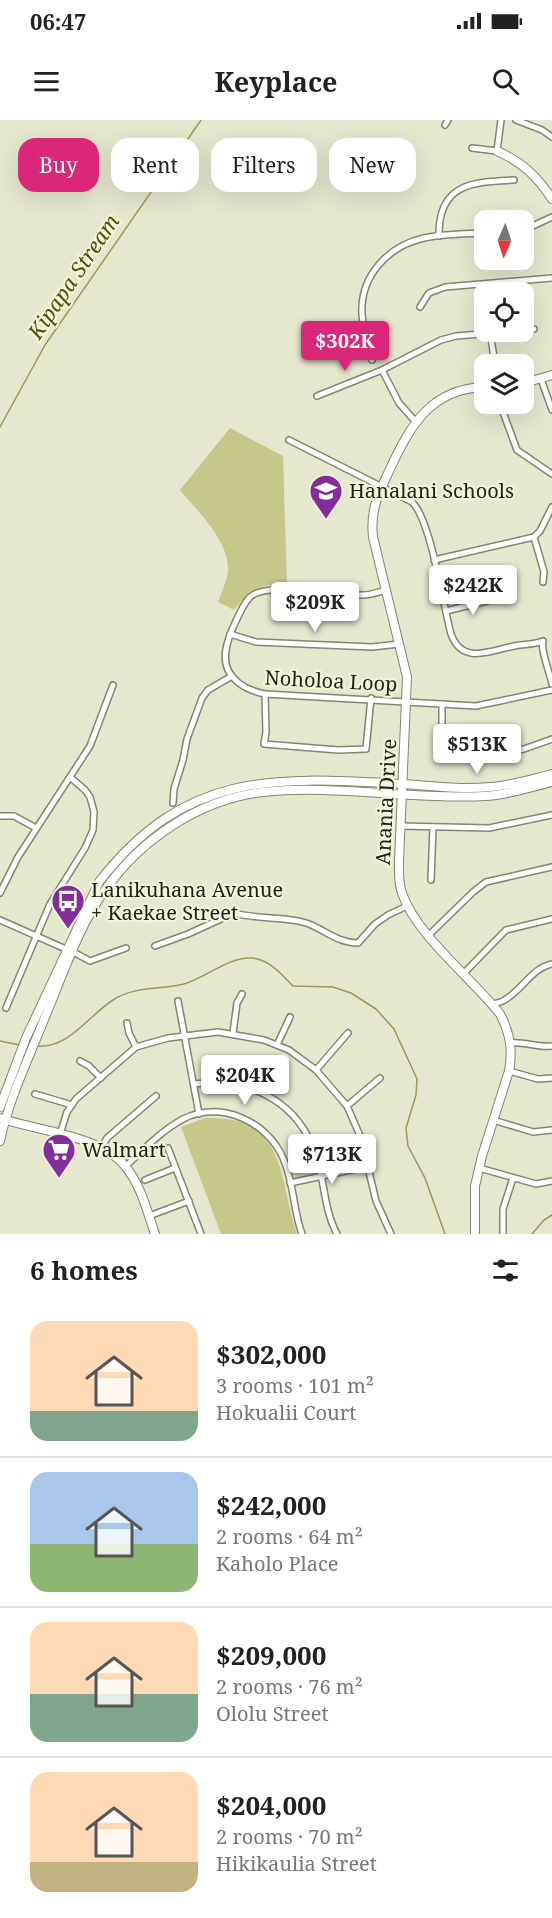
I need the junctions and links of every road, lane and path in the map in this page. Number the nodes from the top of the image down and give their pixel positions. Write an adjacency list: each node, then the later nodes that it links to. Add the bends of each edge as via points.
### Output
1 (501, 120): 5 (street)
2 (516, 120): 3 (street)
3 (552, 137)
4 (472, 148): 5 (street)
5 (497, 151): 7 (main road, via 531,172)
6 (514, 180): 11 (street, via 480,182 458,190 442,212)
7 (552, 199)
8 (552, 217): 9 (street)
9 (534, 225)
10 (474, 234): 11 (street)
11 (439, 236): 17 (street, via 394,250 369,279 362,313)
12 (552, 278): 13 (street)
13 (500, 282)
14 (474, 285): 15 (street, via 429,293)
15 (420, 307)
16 (474, 334): 18 (street, via 441,340)
17 (372, 360)
18 (382, 370): 23 (street); 26 (street, via 399,403)
19 (552, 375): 20 (main road)
20 (541, 379): 21 (main road); 24 (street)
21 (534, 381)
22 (474, 388): 26 (main road, Anania Drive, via 452,393)
23 (317, 396)
24 (552, 410)
25 (504, 414): 28 (street, via 517,450)
26 (415, 421): 29 (main road, Anania Drive)
27 (289, 440): 29 (street)
28 (552, 474)
29 (382, 486): 32 (street, via 418,507); 34 (main road, Anania Drive, via 372,525)
30 (552, 507): 31 (street)
31 (534, 537): 32 (street); 33 (street)
32 (434, 560): 36 (street)
33 (543, 582)
34 (386, 590): 37 (street, via 364,595 265,590 248,599); 38 (main road, Anania Drive)
35 (495, 599): 36 (street)
36 (446, 611): 40 (street, via 453,641 463,651 478,654 543,641)
37 (230, 634): 38 (street, via 256,642 372,647); 39 (street, via 225,661)
38 (399, 644): 45 (main road, Anania Drive, via 407,677)
39 (232, 676): 43 (street, Noholoa Loop, via 246,688); 53 (street, via 202,698 187,739)
40 (552, 684)
41 (113, 685): 49 (street, via 90,746)
42 (552, 690): 46 (street, Noholoa Loop, via 486,705)
43 (265, 693): 44 (street, Noholoa Loop); 44 (street, via 264,744 338,750 366,749)
44 (371, 698): 45 (street, Noholoa Loop)
45 (407, 701): 46 (street, Noholoa Loop); 51 (main road, Anania Drive)
46 (442, 704): 47 (street, via 439,752 486,756)
47 (552, 739)
48 (552, 774): 51 (main road, via 490,788)
49 (70, 777): 58 (street); 66 (street, via 90,797 93,830 57,890)
50 (552, 782): 52 (main road, via 488,796)
51 (403, 784): 52 (main road, Anania Drive); 69 (main road, via 304,780 239,786 204,797 147,831 115,862 91,897)
52 (402, 794): 56 (main road, Anania Drive); 69 (main road, via 308,789 262,792 201,809 172,825 129,861 105,890)
53 (173, 803)
54 (552, 814): 57 (street, via 489,828)
55 (0, 816): 58 (street, via 14,816)
56 (401, 826): 57 (street); 62 (main road, Anania Drive, via 399,881)
57 (434, 827): 60 (street)
58 (36, 828): 61 (street)
59 (552, 867): 65 (street, via 486,882)
60 (431, 880)
61 (0, 892)
62 (407, 906): 65 (main road, Anania Drive); 67 (street, via 375,924 358,943 347,943 300,922 234,913)
63 (552, 919): 71 (street, via 506,930)
64 (0, 920): 66 (street)
65 (429, 935): 71 (main road, Anania Drive)
66 (36, 936): 69 (street); 76 (street)
67 (155, 946)
68 (126, 948): 69 (street, via 90,961)
69 (70, 950): 98 (main road, via 26,1038); 100 (main road)
70 (552, 964): 74 (street, via 530,976)
71 (464, 973): 75 (main road, Anania Drive)
72 (242, 994): 80 (street)
73 (178, 1000): 82 (street)
74 (506, 1000): 75 (street); 77 (street)
75 (493, 1004): 77 (main road, Anania Drive)
76 (6, 1008)
77 (500, 1014): 83 (main road, Anania Drive)
78 (290, 1017): 84 (street)
79 (127, 1023): 86 (street)
80 (233, 1033): 82 (street); 84 (street)
81 (348, 1033): 88 (street)
82 (184, 1036): 86 (street); 93 (street)
83 (510, 1042): 85 (street); 89 (main road, Anania Drive)
84 (277, 1045): 88 (street)
85 (552, 1046)
86 (136, 1047): 90 (street)
87 (80, 1062): 90 (street)
88 (316, 1070): 97 (street)
89 (508, 1071): 92 (street, via 538,1079); 101 (main road, Anania Drive)
90 (100, 1078): 96 (street)
91 (380, 1078): 97 (street)
92 (552, 1078)
93 (194, 1084): 99 (street); 111 (street, via 214,1081 243,1085 285,1108 307,1135)
94 (35, 1094): 96 (street)
95 (156, 1096): 105 (street, via 107,1138)
96 (72, 1104): 103 (street)
97 (347, 1106): 108 (street, via 362,1138)
98 (0, 1107)
99 (199, 1114): 107 (street, via 168,1129); 115 (street, via 228,1113 259,1127 277,1145)
100 (3, 1119): 103 (main road); 104 (main road)
101 (493, 1120): 102 (street, via 533,1132); 110 (main road, Anania Drive)
102 (552, 1130)
103 (60, 1134): 105 (main road)
104 (0, 1141)
105 (102, 1147): 107 (main road)
106 (168, 1148): 109 (street)
107 (126, 1166): 117 (main road)
108 (369, 1166): 111 (street); 122 (street, via 376,1201)
109 (175, 1168): 113 (street); 116 (street)
110 (479, 1168): 112 (street); 123 (main road, Anania Drive, via 474,1198)
111 (321, 1176): 115 (street); 121 (street, via 330,1220)
112 (513, 1178): 114 (street, via 536,1184); 124 (street, via 503,1209)
113 (145, 1180)
114 (552, 1181)
115 (291, 1183): 120 (street)
116 (189, 1201): 117 (street); 119 (street)
117 (149, 1216): 118 (main road)
118 (156, 1234)
119 (201, 1234)
120 (302, 1234)
121 (337, 1234)
122 (391, 1234)
123 (475, 1234)
124 (503, 1234)

